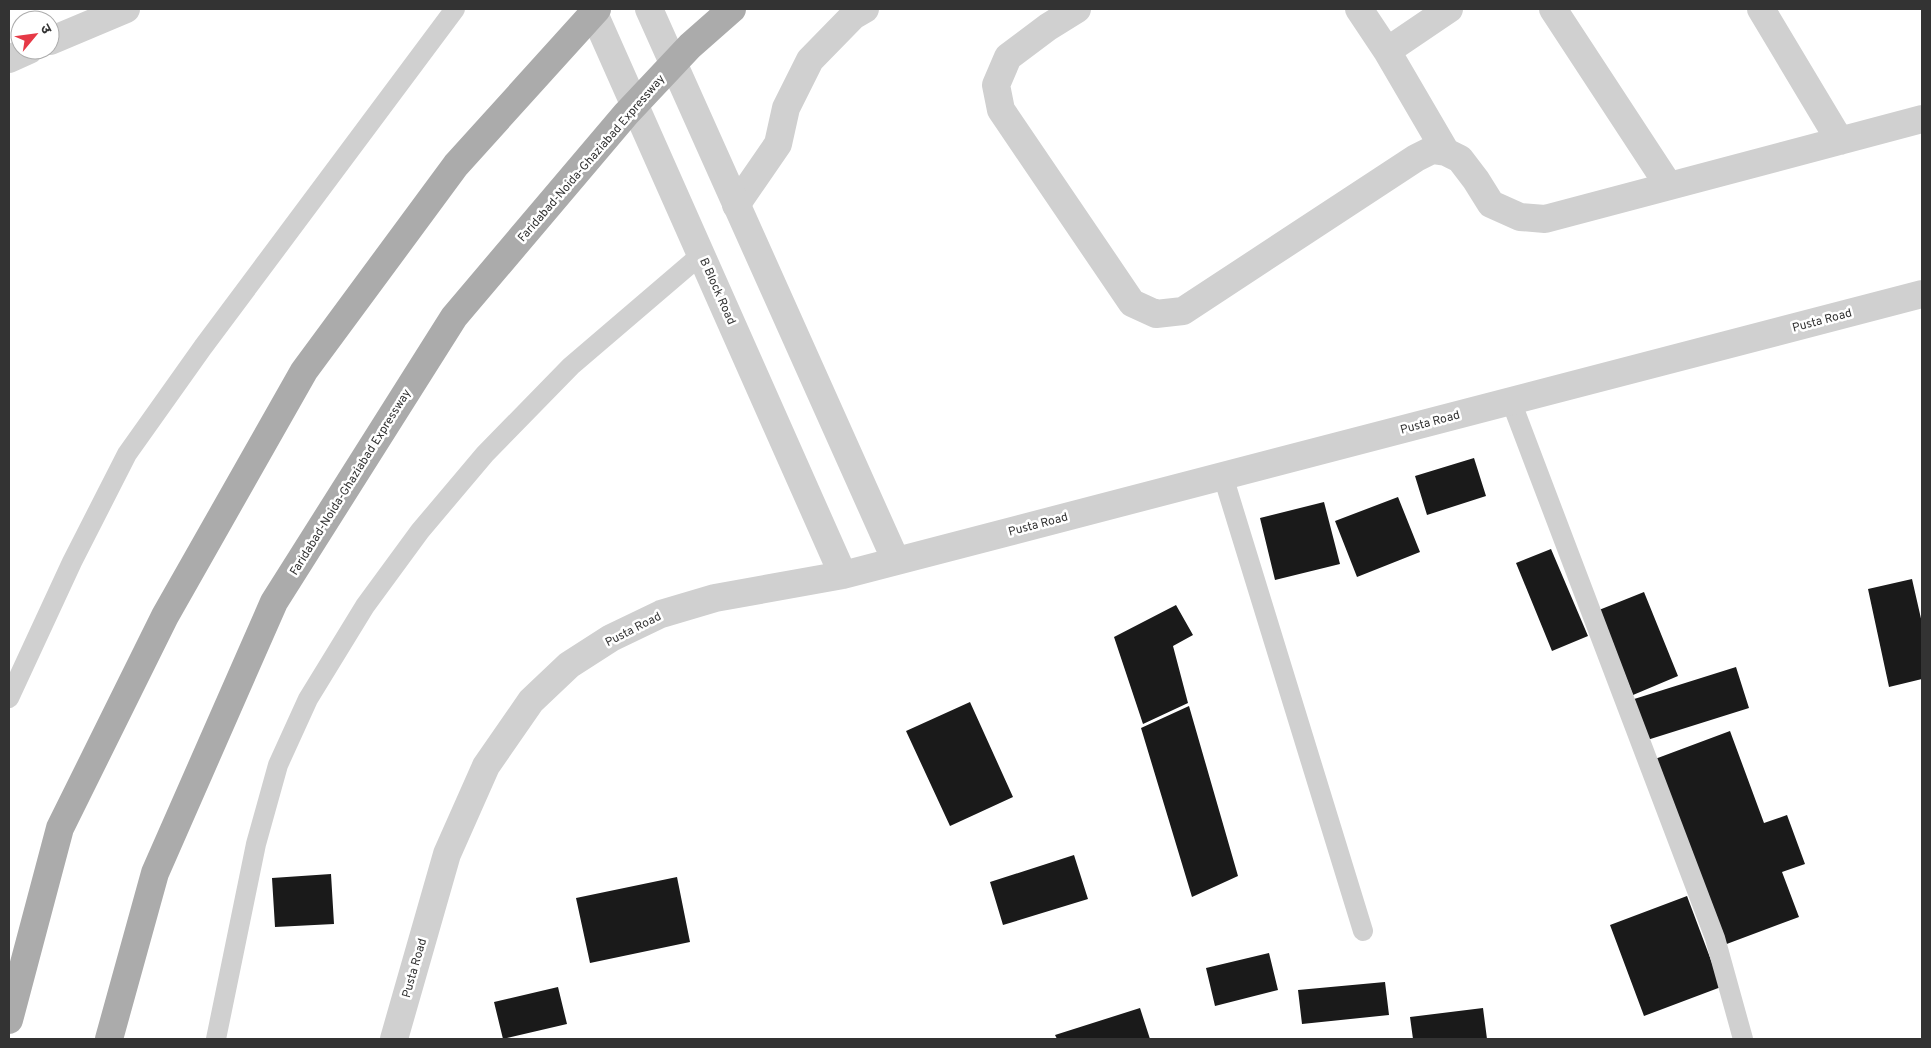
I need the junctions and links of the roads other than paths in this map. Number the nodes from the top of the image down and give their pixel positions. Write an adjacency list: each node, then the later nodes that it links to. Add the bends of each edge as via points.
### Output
1 (126, 9): 13 (street)
2 (455, 9): 26 (lane, via 127,454)
3 (592, 9): 20 (street, B Block Road)
4 (598, 9): 28 (main road, bridge, via 456,165 299,380 166,616 60,828)
5 (649, 9): 19 (street)
6 (732, 9): 29 (main road, Faridabad-Noida-Ghaziabad Expressway, bridge, via 690,46 626,114 454,317 274,602 155,873)
7 (864, 9): 19 (street, via 810,60 786,108 778,144)
8 (1077, 9): 17 (street, via 1008,57 996,84 1001,110 1132,303 1156,314 1183,311 1416,158 1432,150)
9 (1358, 9): 14 (street)
10 (1449, 9): 14 (street)
11 (1553, 9): 18 (street)
12 (1760, 9): 16 (street)
13 (60, 37)
14 (1386, 51): 17 (street)
15 (1922, 119): 16 (street)
16 (1840, 141): 18 (street)
17 (1446, 152): 18 (street, via 1460,159 1491,204 1520,217 1545,219)
18 (1669, 186)
19 (736, 205): 24 (street)
20 (702, 254): 25 (street, B Block Road); 30 (lane, via 571,366 485,454 420,530 364,606 308,699 278,765 256,844)
21 (1922, 294): 22 (street, Pusta Road)
22 (1511, 401): 23 (street, Pusta Road); 32 (lane, via 1715,938)
23 (1223, 476): 24 (street, Pusta Road); 27 (lane)
24 (896, 561): 25 (street, Pusta Road)
25 (843, 575): 31 (street, Pusta Road, via 715,598 661,614 612,638 569,665 531,701 486,766 447,854)
26 (9, 698)
27 (1363, 931)
28 (9, 1020)
29 (109, 1039)
30 (216, 1039)
31 (394, 1039)
32 (1744, 1039)

